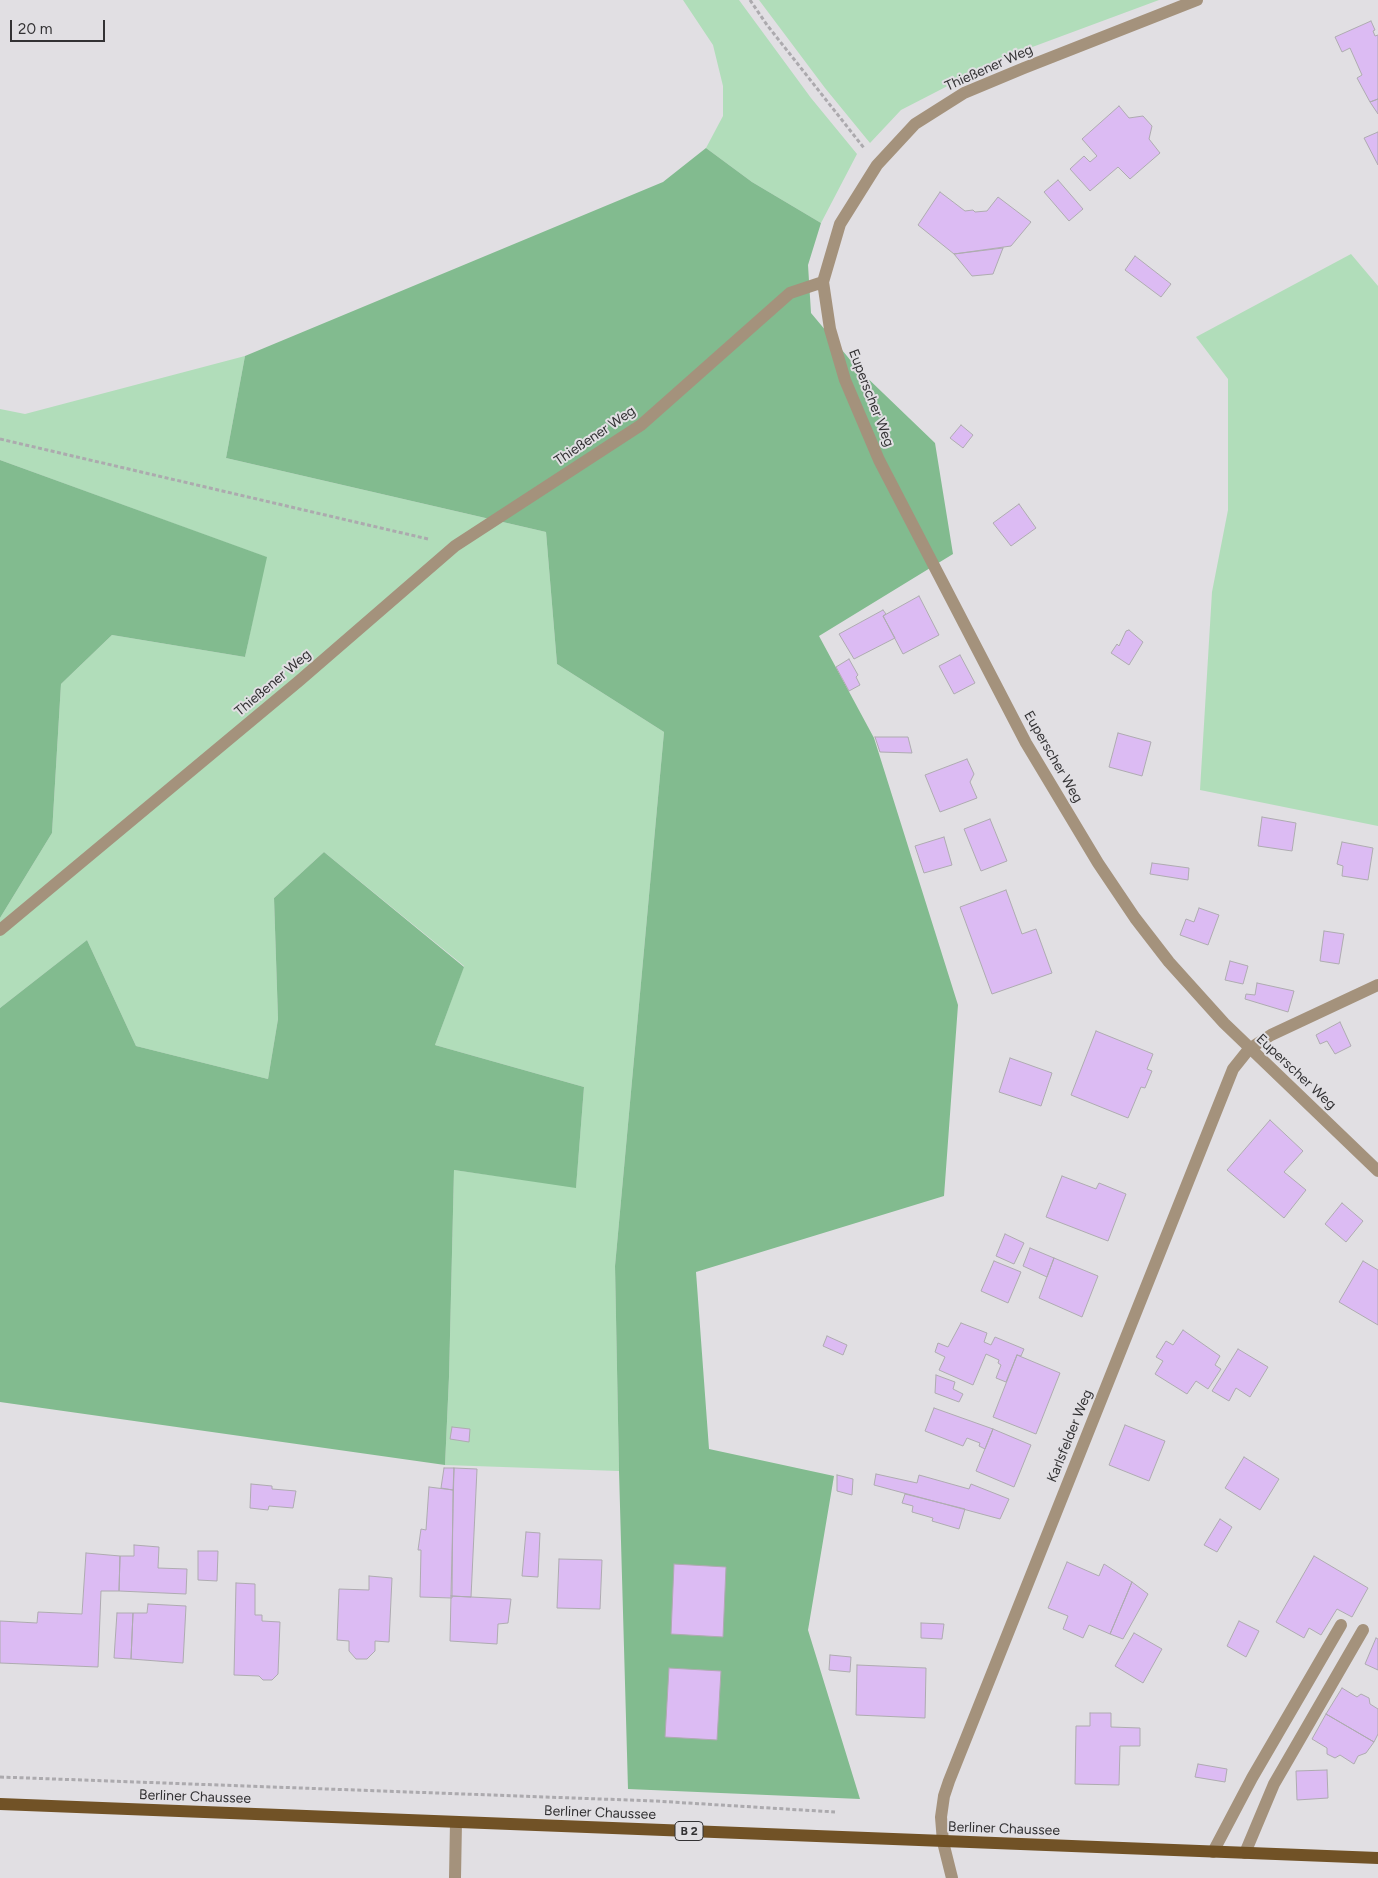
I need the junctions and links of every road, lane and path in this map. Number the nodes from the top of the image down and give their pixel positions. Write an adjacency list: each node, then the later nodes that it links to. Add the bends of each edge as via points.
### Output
1 (750, 0): 3 (path)
2 (1196, 0): 3 (street, Thießener Weg, via 964,93 915,124)
3 (877, 166): 4 (street, Thießener Weg, via 840,224)
4 (823, 282): 6 (street, Thießener Weg, via 790,293 641,425); 9 (street, Euperscher Weg, via 830,329 845,380 879,460 1026,743 1135,918 1169,962)
5 (0, 439): 6 (path)
6 (455, 546): 7 (street, Thießener Weg, via 299,681)
7 (0, 930)
8 (1378, 985): 9 (street, Karlsfelder Weg, via 1271,1035)
9 (1249, 1049): 10 (street, Euperscher Weg); 17 (street, Karlsfelder Weg, via 1233,1068 949,1781 941,1817)
10 (1378, 1171)
11 (1341, 1625): 18 (street)
12 (1363, 1630): 19 (street, via 1274,1784)
13 (0, 1777): 15 (path, via 655,1801)
14 (0, 1804): 16 (main road, Berliner Chaussee / B 2)
15 (845, 1812)
16 (456, 1822): 17 (main road, Berliner Chaussee / B 2); 21 (street)
17 (943, 1842): 18 (main road, Berliner Chaussee / B 2); 22 (street, Karlsfelder Weg)
18 (1213, 1852): 19 (main road, Berliner Chaussee / B 2)
19 (1245, 1853): 20 (main road, Berliner Chaussee / B 2)
20 (1378, 1858)
21 (455, 1878)
22 (952, 1878)

